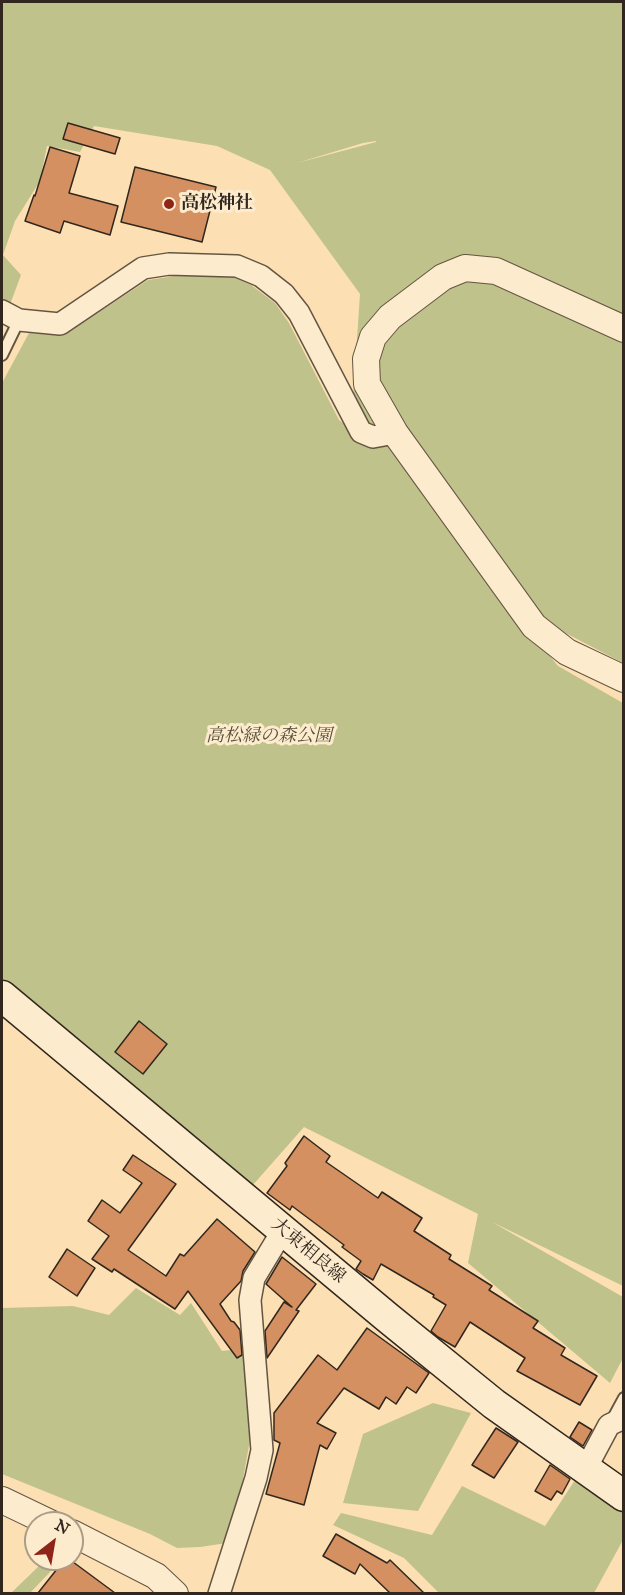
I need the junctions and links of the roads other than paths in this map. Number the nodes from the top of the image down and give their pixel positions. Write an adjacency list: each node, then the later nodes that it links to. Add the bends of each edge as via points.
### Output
1 (10, 316): 3 (lane); 4 (street, via 60,324 143,268 169,264 237,266 261,276 284,294 299,313 361,432 373,437)
2 (624, 329): 4 (street, via 496,271 465,268 443,277 390,317 373,337 366,359 367,384)
3 (2, 355)
4 (395, 433): 5 (street, via 534,626 567,652)
5 (624, 680)
6 (2, 996): 7 (main road, 大東相良線)
7 (284, 1230): 10 (main road, 大東相良線, via 494,1404); 16 (street, via 254,1278 250,1300 262,1450)
8 (624, 1398): 9 (lane)
9 (616, 1421): 10 (street)
10 (585, 1470): 11 (main road, 大東相良線)
11 (624, 1496)
12 (2, 1500): 13 (street)
13 (25, 1511)
14 (84, 1539): 15 (street, via 156,1576)
15 (175, 1593)
16 (219, 1593)

